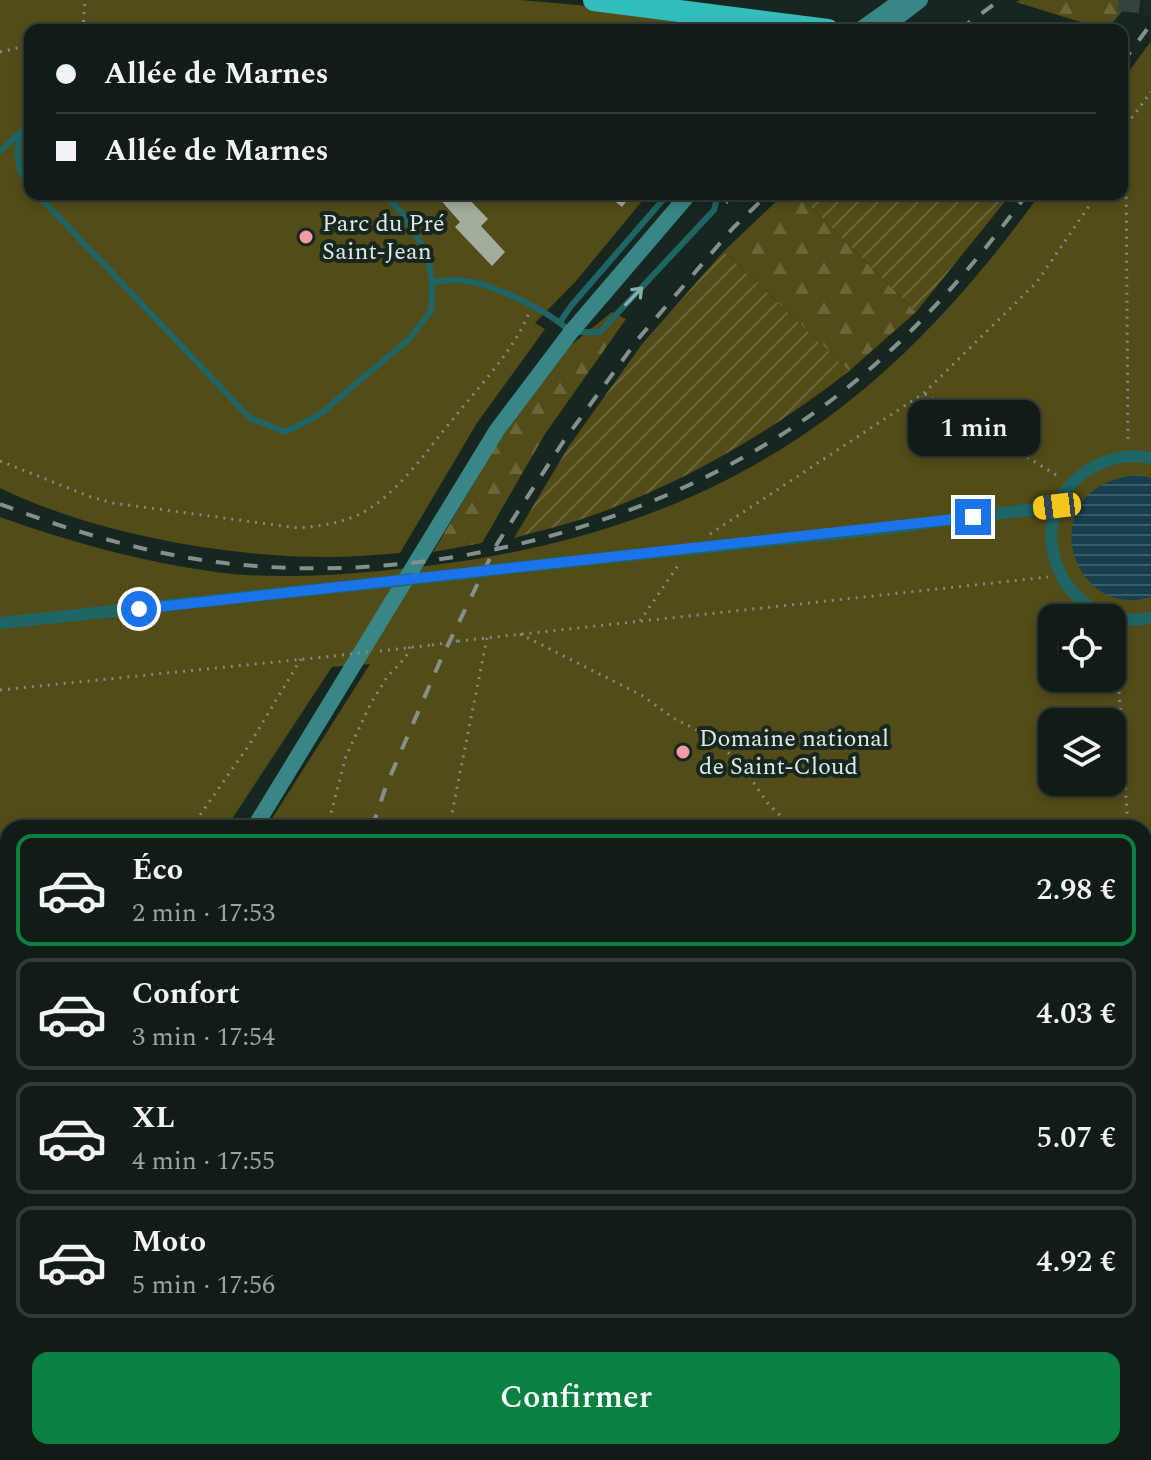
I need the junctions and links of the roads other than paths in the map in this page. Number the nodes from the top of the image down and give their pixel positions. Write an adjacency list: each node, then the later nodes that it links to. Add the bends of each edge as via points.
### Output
1 (594, 0): 4 (highway)
2 (902, 0): 5 (main road)
3 (920, 0): 6 (main road)
4 (769, 24)
5 (868, 24)
6 (890, 24)
7 (23, 130): 8 (lane); 9 (lane, via 17,163)
8 (0, 151)
9 (24, 180)
10 (43, 200): 15 (lane, via 250,418 285,432 319,415 409,339 431,311)
11 (390, 200): 15 (lane, via 427,253)
12 (663, 200): 16 (lane, via 580,296)
13 (683, 200): 16 (main road)
14 (716, 200): 16 (lane, one-way to 14, via 600,332 713,212)
15 (432, 282): 16 (lane, via 459,280 492,289)
16 (566, 327): 23 (main road, via 475,463)
17 (1151, 458): 18 (street, via 1128,456 1087,470)
18 (1057, 506): 19 (street, via 1053,559); 22 (street, bridge)
19 (1085, 604)
20 (1151, 618): 21 (street)
21 (1126, 619)
22 (0, 623)
23 (259, 820)

